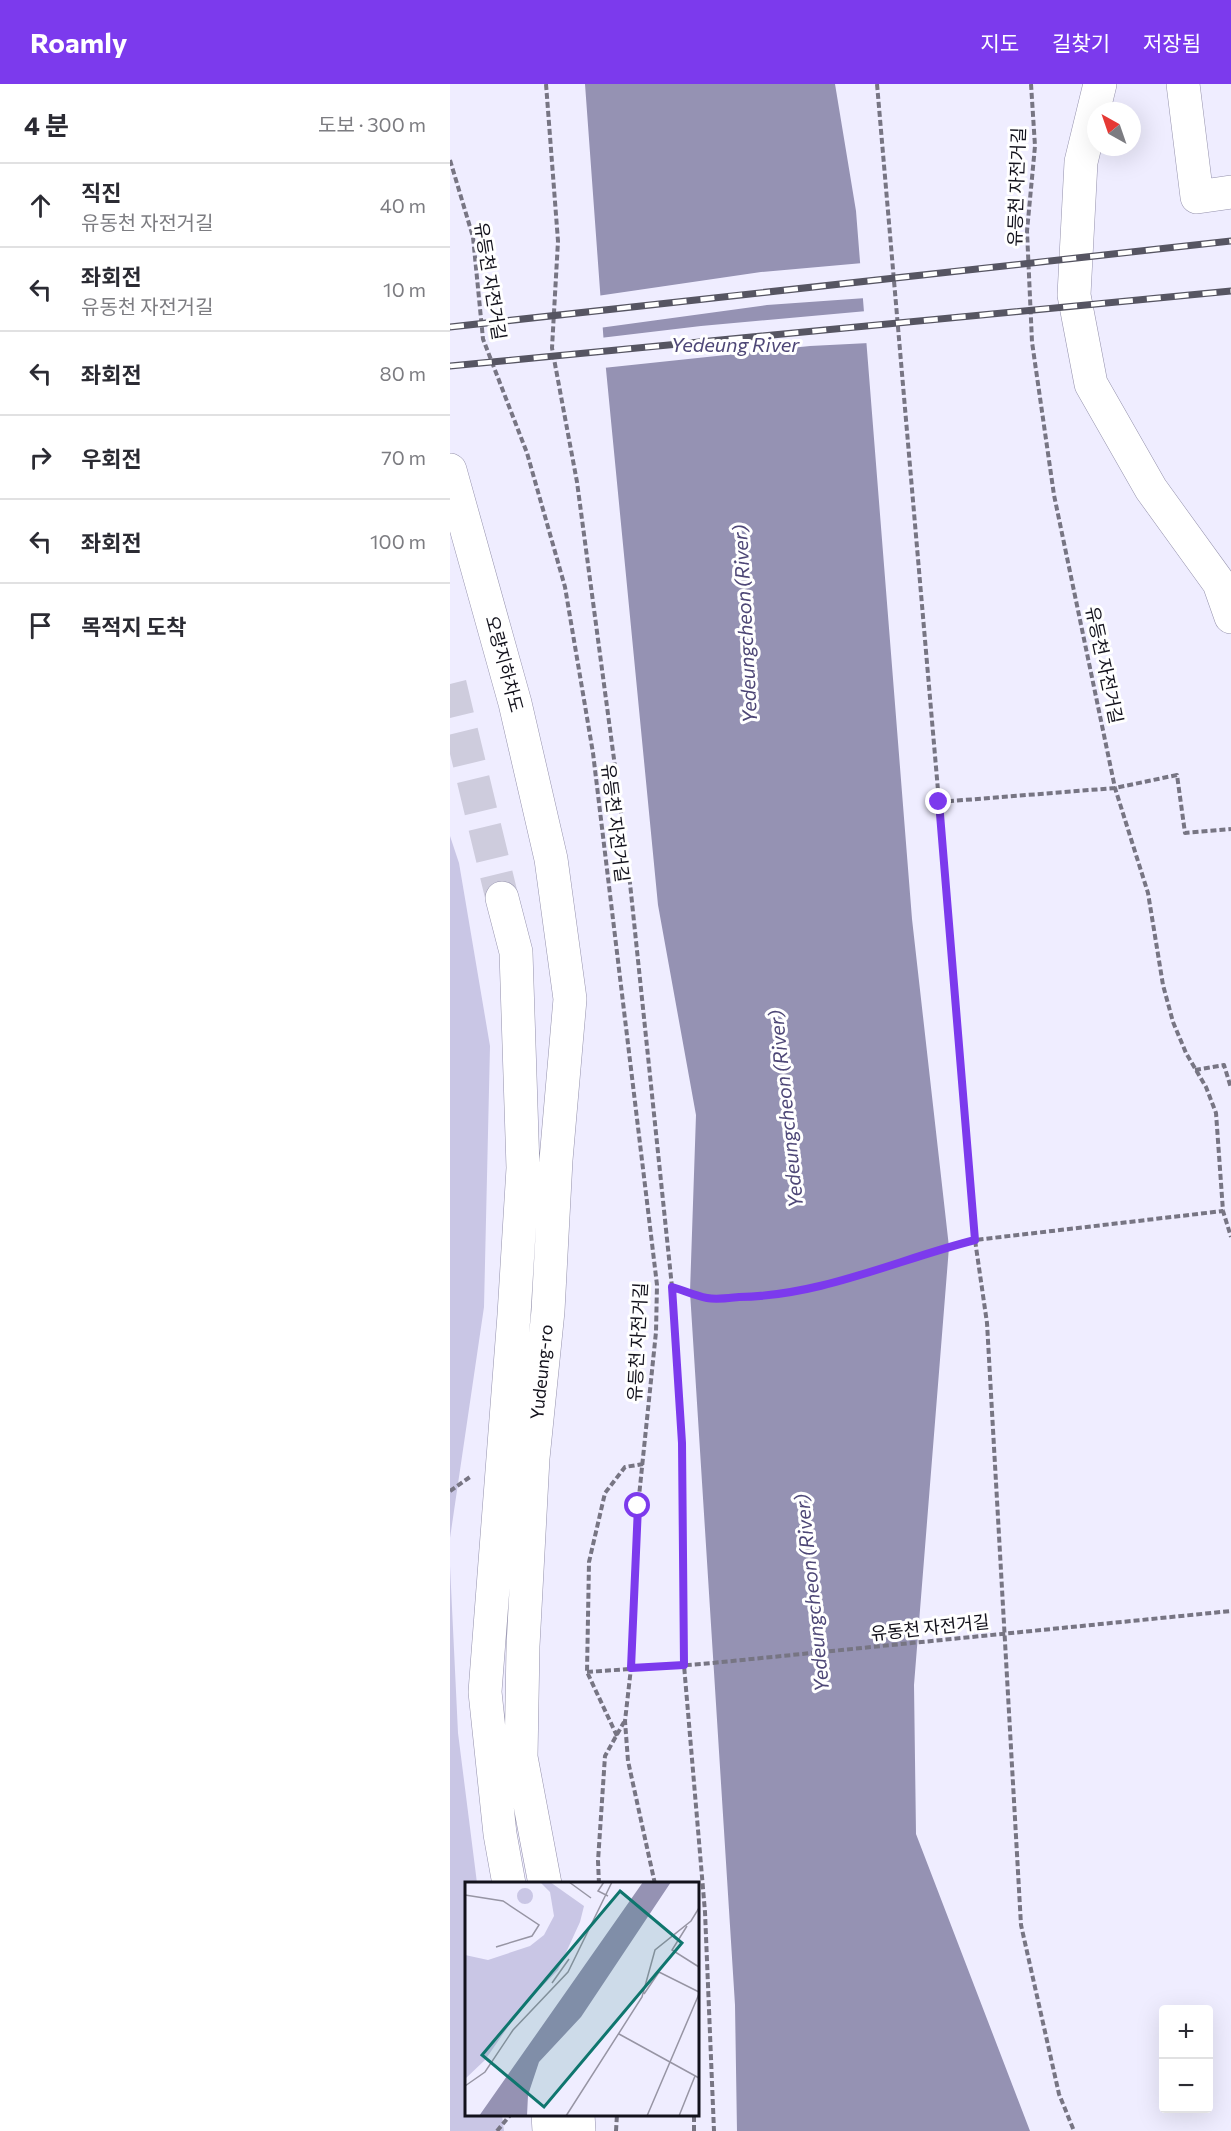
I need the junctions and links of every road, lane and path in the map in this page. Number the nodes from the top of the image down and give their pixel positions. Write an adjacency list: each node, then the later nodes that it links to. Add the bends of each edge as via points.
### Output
1 (546, 84): 20 (path, via 558,241 552,348 577,482 628,864)
2 (877, 84): 11 (path)
3 (1031, 84): 10 (path, 유등천 자전거길, via 1035,146 1027,231 1037,385 1054,495)
4 (1100, 84): 9 (main road, via 1081,162 1074,295 1091,384 1152,489 1219,583)
5 (1183, 84): 7 (main road, via 1197,197)
6 (450, 160): 21 (path, 유등천 자전거길, via 473,237 483,339 527,453 565,587 593,753 657,1285)
7 (1231, 192)
8 (450, 470): 13 (main road, 오량지하차도, via 515,703)
9 (1231, 617)
10 (1115, 788): 11 (path); 12 (path, via 1178,775 1185,833); 15 (path, 유등천 자전거길, via 1148,893 1173,1022)
11 (939, 802): 19 (path)
12 (1231, 829)
13 (550, 859): 30 (main road, Yudeung-ro, via 570,999 548,1311 533,1458 521,1756)
14 (502, 898): 29 (main road, Yudeung-ro, via 516,952 523,1168 485,1692)
15 (1196, 1070): 16 (path, via 1224,1065); 17 (path, 유등천 자전거길, via 1216,1113)
16 (1231, 1088)
17 (1223, 1211): 18 (path, 유등천 자전거길); 19 (path)
18 (1231, 1237)
19 (975, 1240): 20 (path, via 803,1291 706,1298); 23 (path, via 987,1323)
20 (672, 1287): 24 (path, via 682,1443)
21 (643, 1464): 25 (path, 유등천 자전거길); 26 (path, via 625,1467 605,1492 589,1562)
22 (1231, 1611): 23 (path, 유동천 자전거길)
23 (1005, 1634): 24 (path, 유동천 자전거길); 42 (path, via 1021,1924 1059,2094)
24 (684, 1665): 25 (path, 유동천 자전거길); 41 (path, via 705,1912)
25 (631, 1668): 26 (path, 유동천 자전거길); 27 (path)
26 (587, 1672): 28 (path)
27 (625, 1721): 28 (path); 32 (path, via 628,1761)
28 (617, 1736): 31 (path, via 605,1756)
29 (509, 1882)
30 (545, 1882)
31 (599, 1882)
32 (655, 1882)
33 (510, 2116): 37 (path)
34 (548, 2116): 38 (main road)
35 (578, 2116): 39 (main road)
36 (617, 2116): 40 (path)
37 (497, 2131)
38 (549, 2131)
39 (579, 2131)
40 (616, 2131)
41 (714, 2131)
42 (1074, 2131)

